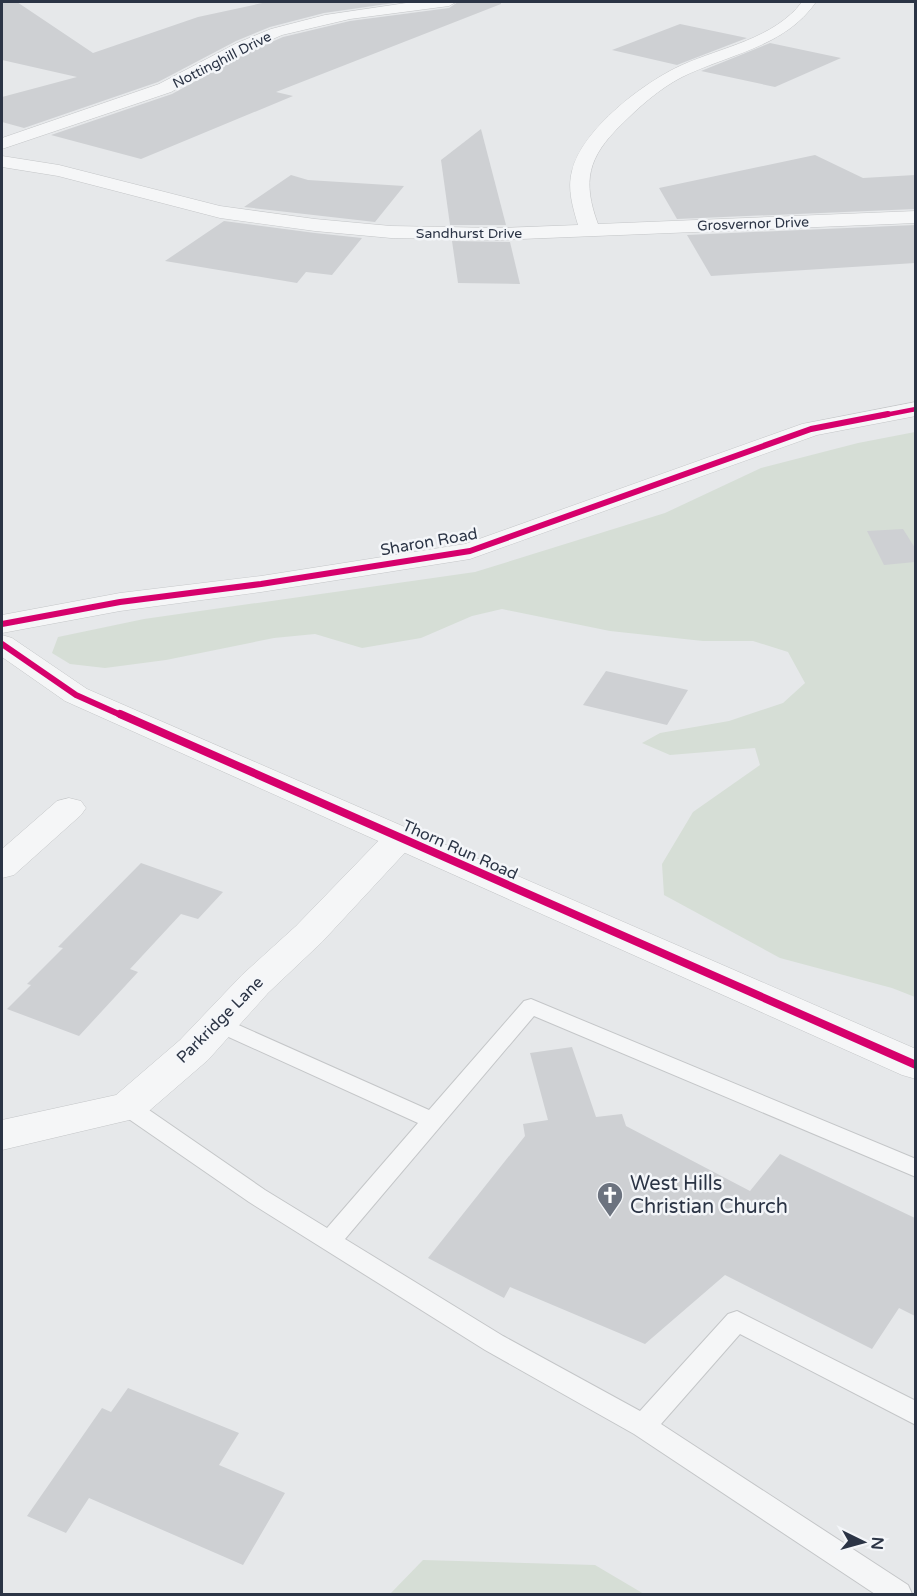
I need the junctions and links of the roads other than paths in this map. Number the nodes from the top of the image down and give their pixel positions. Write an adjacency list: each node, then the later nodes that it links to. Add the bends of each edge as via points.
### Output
1 (449, 2): 3 (street, Nottinghill Drive, via 348,15 285,30 253,41 165,88)
2 (809, 2): 6 (street, via 785,26 655,86 603,132 591,145 580,171 580,204)
3 (2, 144)
4 (2, 162): 6 (street, Sandhurst Drive, via 67,173 210,210 315,225 425,234)
5 (915, 217): 6 (street, Grosvernor Drive)
6 (590, 230)
7 (915, 409): 8 (street, Sharon Road, via 811,429 471,551 87,607)
8 (2, 624)
9 (2, 644): 11 (street, Thorn Run Road, via 76,695)
10 (69, 808): 12 (street)
11 (400, 838): 13 (street, Parkridge Lane); 14 (street, Thorn Run Road)
12 (2, 867)
13 (218, 1024): 15 (street, Parkridge Lane); 16 (lane)
14 (915, 1065)
15 (128, 1107): 17 (street, Parkridge Lane); 19 (lane)
16 (432, 1120): 18 (lane, via 531,1005); 19 (lane)
17 (2, 1135)
18 (915, 1169)
19 (329, 1241): 21 (lane, via 494,1343)
20 (915, 1414): 21 (lane, via 737,1321)
21 (643, 1426): 22 (lane)
22 (897, 1594)

